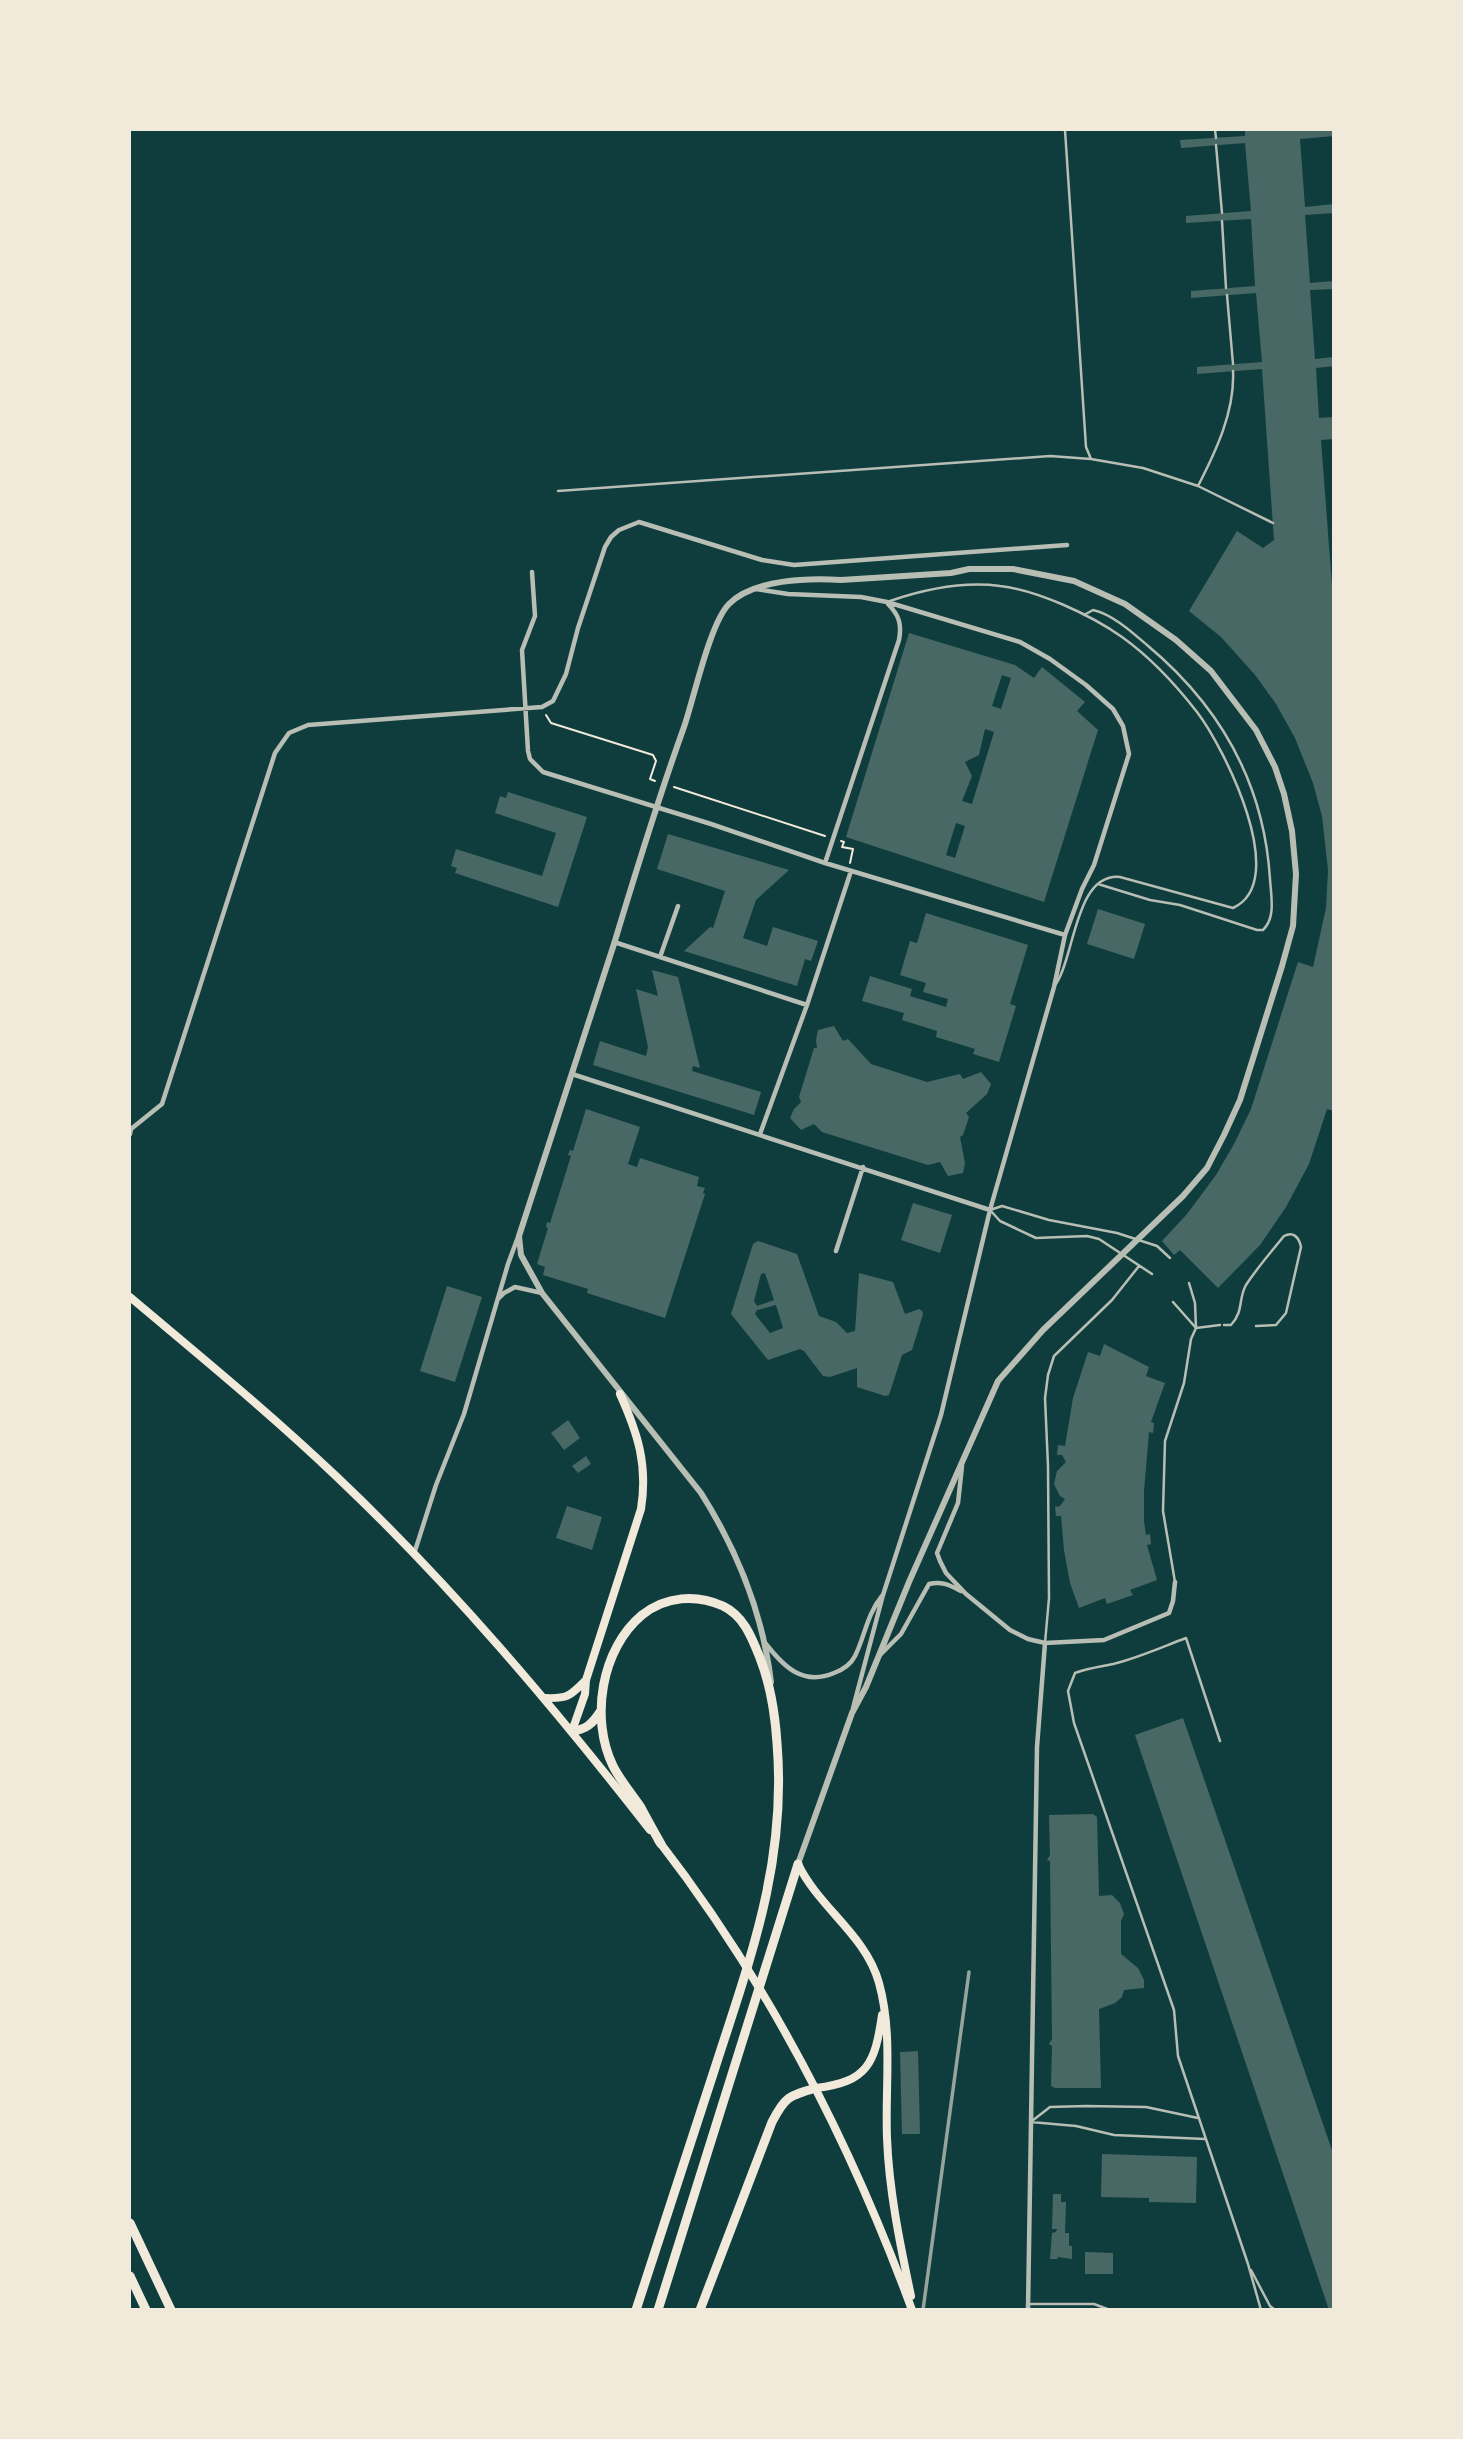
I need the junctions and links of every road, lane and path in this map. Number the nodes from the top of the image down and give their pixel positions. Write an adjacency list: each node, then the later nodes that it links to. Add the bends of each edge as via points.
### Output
1 (1065, 130): 11 (lane, via 1086,447)
2 (1215, 130): 3 (lane)
3 (1216, 138)
4 (1216, 145): 5 (lane)
5 (1222, 213)
6 (1222, 220): 7 (lane)
7 (1226, 288)
8 (1227, 295): 9 (lane)
9 (1233, 364)
10 (1233, 371): 12 (lane, via 1229,411)
11 (1091, 460): 12 (lane, via 1143,468); 13 (lane, via 1050,456)
12 (1198, 486): 14 (lane)
13 (558, 491)
14 (1273, 523)
15 (1067, 545): 20 (street, via 794,565 762,560 639,522 629,525 605,547 566,674 553,701)
16 (532, 572): 21 (street, via 535,616 522,650)
17 (756, 589): 18 (street); 22 (street, via 731,602 717,624); 52 (street, via 785,581 992,568 1072,580 1125,604 1184,647 1221,682 1256,730 1275,767 1292,826 1296,874 1293,926 1235,1112 1207,1168 1157,1223 1042,1330 998,1381)
18 (887, 602): 19 (lane, via 976,584 1038,595); 24 (street, via 899,619 900,640); 29 (street, via 1020,642 1086,685 1113,709 1123,726 1129,754 1094,866)
19 (1083, 615): 27 (lane, via 1143,655 1214,737 1233,776 1256,856 1256,880 1250,895 1233,908 1120,877 1105,877); 27 (lane, via 1100,612 1171,665 1224,732 1253,791 1268,847 1270,920 1263,930 1257,930)
20 (542, 707): 21 (street); 22 (path, via 551,723 653,755 656,761 650,779)
21 (526, 709): 23 (street, via 530,759 543,772); 35 (street, via 308,725 289,733 275,753 162,1104)
22 (662, 784): 23 (street); 24 (path)
23 (656, 807): 25 (street); 30 (street)
24 (832, 838): 25 (street); 26 (path, via 853,849)
25 (825, 863): 26 (street)
26 (851, 871): 29 (street); 33 (street)
27 (1098, 884): 32 (lane, via 1090,890 1062,975)
28 (678, 906): 31 (street)
29 (1065, 935): 32 (street)
30 (614, 942): 31 (street); 34 (street)
31 (660, 957): 33 (street)
32 (1054, 986): 38 (street)
33 (807, 1005): 36 (street)
34 (572, 1074): 36 (street); 39 (street)
35 (130, 1134)
36 (760, 1134): 37 (street)
37 (863, 1167): 38 (street); 40 (street)
38 (990, 1210): 41 (lane, via 1002,1206 1117,1233 1157,1246); 42 (lane, via 1000,1221 1036,1238 1099,1239); 56 (street, via 942,1415)
39 (519, 1236): 45 (street, via 521,1255); 47 (street)
40 (836, 1251)
41 (1170, 1258)
42 (1139, 1266): 43 (lane); 58 (lane, via 1112,1300 1054,1356 1048,1375)
43 (1152, 1276)
44 (1189, 1283): 50 (lane)
45 (542, 1293): 47 (street, via 515,1287); 51 (street)
46 (130, 1297): 53 (main road, via 293,1437)
47 (498, 1300): 53 (street, via 464,1414)
48 (1173, 1302): 50 (lane)
49 (1256, 1326): 50 (lane, via 1276,1325 1286,1313 1301,1247 1294,1235 1284,1236 1247,1284 1231,1325)
50 (1196, 1328): 54 (lane, via 1165,1441 1163,1511)
51 (620, 1394): 57 (street, via 701,1493 721,1525); 60 (main road, via 643,1455 645,1484)
52 (962, 1466): 55 (street, via 958,1503 937,1553 946,1573); 59 (street)
53 (414, 1554): 61 (main road)
54 (1175, 1582): 58 (street, via 1169,1613 1135,1629 1104,1640)
55 (966, 1594): 58 (street, via 1010,1630); 59 (street, via 948,1584 929,1584 901,1634)
56 (883, 1595): 57 (street, via 873,1606 854,1658 831,1675 801,1676 782,1664); 64 (street)
57 (765, 1643): 62 (street)
58 (1045, 1643): 72 (street, via 1037,1747)
59 (880, 1656): 64 (street)
60 (586, 1680): 61 (main road, via 564,1699); 65 (main road)
61 (545, 1698): 65 (main road)
62 (774, 1703): 63 (highway, via 744,1623 728,1608 693,1597 658,1605 628,1630 606,1675); 80 (highway, via 780,1783 767,1896)
63 (600, 1712): 65 (highway, via 593,1723); 67 (highway, via 613,1766)
64 (852, 1713): 68 (street)
65 (572, 1731): 67 (main road)
66 (1220, 1741): 71 (lane, via 1186,1638 1075,1673 1068,1691 1074,1723 1174,2010 1178,2056)
67 (661, 1844): 70 (main road, via 721,1927)
68 (798, 1864): 69 (main road, via 813,1890 866,1952); 81 (highway)
69 (883, 2003): 70 (main road, via 877,2044 860,2074 848,2082); 83 (main road, via 892,2198)
70 (816, 2088): 82 (highway, via 783,2102 772,2122); 83 (main road)
71 (1198, 2118): 72 (lane, via 1146,2106 1050,2107); 73 (lane)
72 (1031, 2122): 73 (lane, via 1114,2135); 77 (street)
73 (1205, 2139): 75 (lane)
74 (130, 2223): 79 (highway)
75 (1248, 2264): 85 (lane); 86 (lane)
76 (130, 2276): 78 (highway)
77 (1028, 2307): 84 (lane, via 1094,2304)
78 (146, 2309)
79 (171, 2309)
80 (636, 2309)
81 (657, 2309)
82 (700, 2309)
83 (913, 2309)
84 (1110, 2309)
85 (1261, 2309)
86 (1275, 2309)

